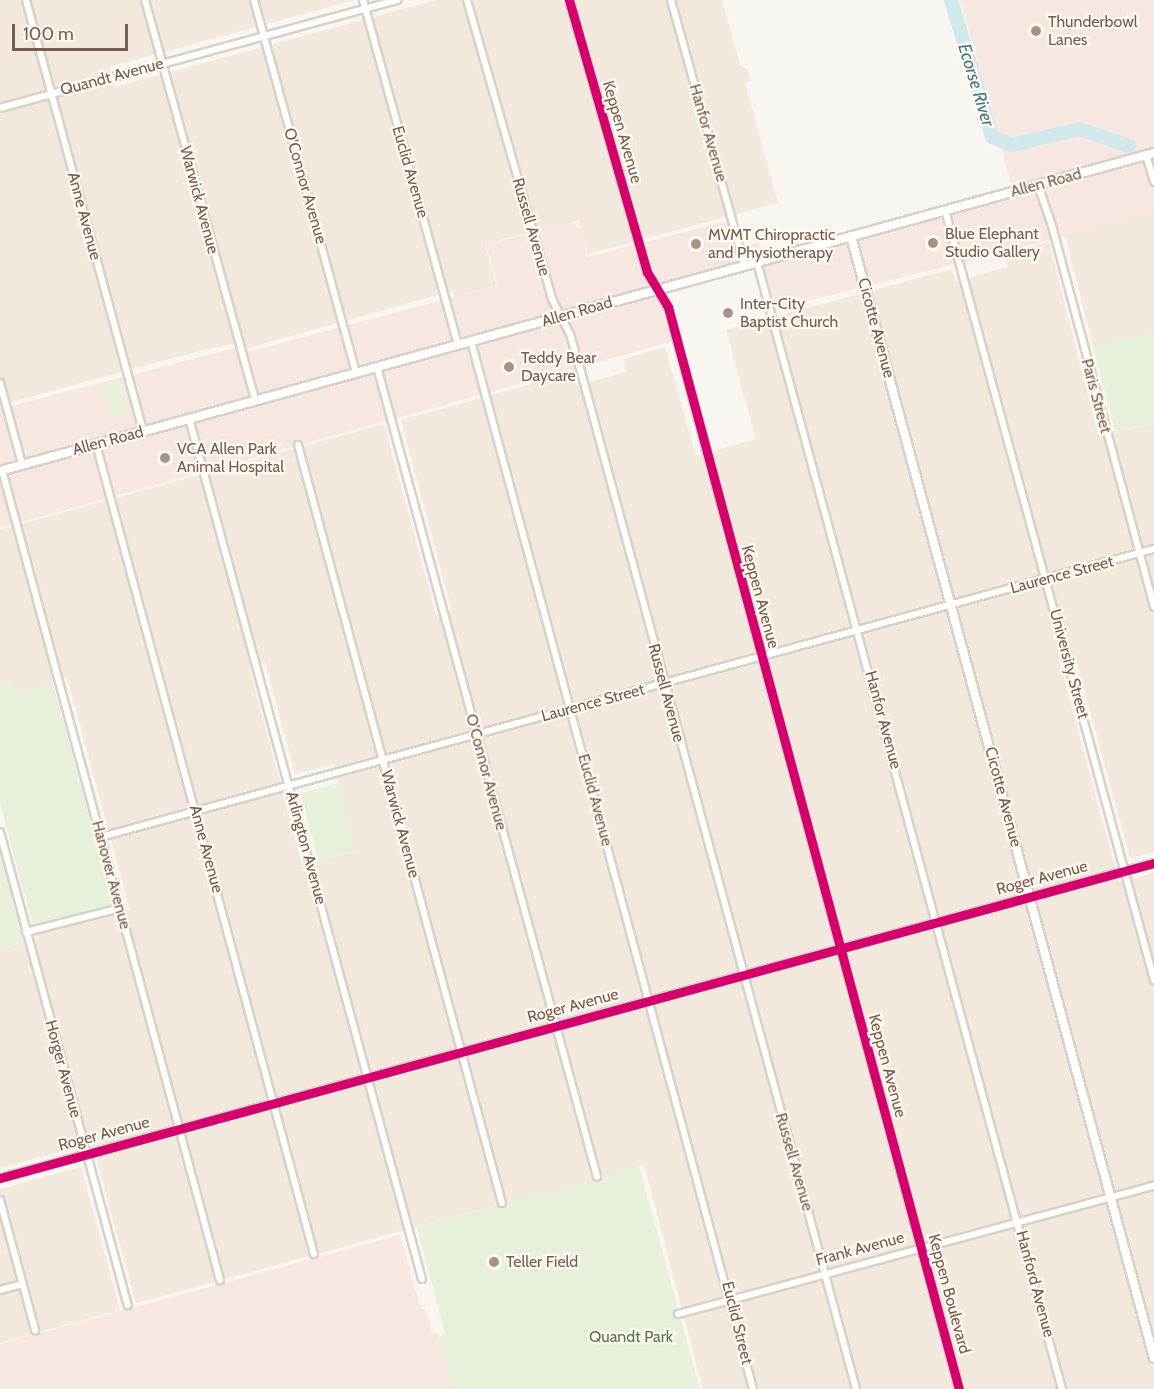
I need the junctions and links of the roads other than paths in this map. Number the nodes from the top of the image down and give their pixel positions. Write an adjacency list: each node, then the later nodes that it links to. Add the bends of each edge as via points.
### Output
1 (26, 0): 12 (street, Anne Avenue)
2 (145, 0): 11 (street, Warwick Avenue)
3 (254, 0): 10 (street, O'Connor Avenue)
4 (363, 0): 9 (street, Euclid Avenue)
5 (398, 0): 9 (street, Quandt Avenue)
6 (467, 0): 22 (street, Russell Avenue, via 552,299)
7 (569, 0): 21 (street, Keppen Avenue, via 647,272)
8 (671, 0): 20 (street, Hanfor Avenue)
9 (365, 9): 10 (street, Quandt Avenue); 24 (street, Euclid Avenue)
10 (264, 37): 11 (street, Quandt Avenue); 26 (street, O'Connor Avenue)
11 (162, 64): 12 (street, Quandt Avenue); 28 (street, Warwick Avenue)
12 (51, 94): 13 (street, Quandt Avenue); 30 (street, Anne Avenue)
13 (0, 108)
14 (1150, 154): 15 (street); 16 (main road, Allen Road)
15 (1154, 182)
16 (1038, 185): 17 (main road, Allen Road); 36 (street, Paris Street, via 1053,226)
17 (945, 210): 18 (main road, Allen Road); 37 (street, University Street)
18 (851, 236): 19 (main road, Allen Road); 38 (street, Cicotte Avenue)
19 (758, 262): 20 (main road, Allen Road); 40 (street, Hanfor Avenue)
20 (745, 266): 21 (main road, Allen Road)
21 (657, 290): 22 (main road, Allen Road); 41 (street, Keppen Avenue, via 668,307)
22 (561, 316): 23 (main road, Allen Road); 42 (street, Russell Avenue, via 580,368)
23 (471, 341): 24 (main road, Allen Road); 43 (street, Euclid Avenue)
24 (458, 345): 25 (main road, Allen Road)
25 (377, 367): 26 (main road, Allen Road); 44 (street, O'Connor Avenue)
26 (356, 372): 28 (main road, Allen Road)
27 (0, 383): 33 (street)
28 (255, 400): 29 (main road, Allen Road)
29 (189, 418): 30 (main road, Allen Road); 46 (street, Arlington Avenue)
30 (143, 431): 31 (main road, Allen Road)
31 (96, 444): 33 (main road, Allen Road); 47 (street, Anne Avenue)
32 (298, 445): 45 (street, Warwick Avenue)
33 (22, 464): 34 (main road, Allen Road)
34 (1, 470): 49 (street, Hanover Avenue)
35 (1154, 549): 36 (street, Laurence Street)
36 (1138, 554): 37 (street, Laurence Street); 39 (street, Paris Street)
37 (1046, 580): 38 (street, Laurence Street); 51 (street, University Street)
38 (951, 605): 40 (street, Laurence Street); 52 (street, Cicotte Avenue)
39 (1154, 607)
40 (857, 631): 41 (street, Laurence Street); 54 (street, Hanfor Avenue)
41 (760, 657): 42 (street, Laurence Street); 56 (street, Keppen Avenue)
42 (664, 684): 43 (street, Laurence Street); 57 (street, Russell Avenue)
43 (570, 710): 44 (street, Laurence Street); 59 (street, Euclid Avenue)
44 (476, 735): 45 (street, Laurence Street); 60 (street, O'Connor Avenue)
45 (383, 761): 46 (street, Laurence Street); 61 (street, Warwick Avenue)
46 (290, 786): 47 (street, Laurence Street); 62 (street, Arlington Avenue)
47 (196, 811): 49 (street, Laurence Street); 63 (street, Anne Avenue)
48 (0, 832): 55 (street, Horger Avenue)
49 (101, 837): 53 (street, Hanover Avenue)
50 (1154, 863): 51 (street, Roger Avenue)
51 (1125, 871): 52 (street, Roger Avenue); 58 (street, University Street)
52 (1029, 897): 54 (street, Roger Avenue); 70 (street, Cicotte Avenue)
53 (120, 908): 55 (street); 64 (street, Hanover Avenue)
54 (937, 922): 56 (street, Roger Avenue); 68 (street, Hanfor Avenue)
55 (26, 932): 65 (street, Horger Avenue)
56 (840, 948): 57 (street, Roger Avenue); 73 (street, Keppen Avenue)
57 (742, 975): 59 (street, Roger Avenue); 78 (street, Russell Avenue)
58 (1154, 980)
59 (649, 1000): 60 (street, Roger Avenue); 77 (street, Euclid Avenue)
60 (555, 1026): 61 (street, Roger Avenue); 66 (street, O'Connor Avenue)
61 (461, 1052): 62 (street, Roger Avenue); 72 (street, Warwick Avenue)
62 (367, 1077): 63 (street, Roger Avenue); 79 (street, Arlington Avenue)
63 (273, 1103): 64 (street, Roger Avenue); 76 (street, Anne Avenue)
64 (179, 1129): 65 (street, Roger Avenue); 80 (street, Hanover Avenue)
65 (86, 1155): 67 (street, Roger Avenue); 84 (street, Horger Avenue)
66 (597, 1177)
67 (0, 1178)
68 (1006, 1179): 74 (street, Hanford Avenue)
69 (1154, 1186): 70 (street, Frank Avenue)
70 (1111, 1197): 74 (street, Frank Avenue); 87 (street, Cicotte Avenue)
71 (0, 1200): 81 (street)
72 (502, 1203)
73 (909, 1207): 75 (street, Keppen Boulevard)
74 (1018, 1221): 75 (street, Frank Avenue); 91 (street, Hanford Avenue)
75 (921, 1248): 78 (street, Frank Avenue); 90 (street, Keppen Boulevard)
76 (314, 1254)
77 (720, 1258): 83 (street, Euclid Street)
78 (825, 1274): 83 (street, Frank Avenue); 89 (street, Russell Avenue)
79 (422, 1279)
80 (220, 1280)
81 (23, 1284): 82 (street); 86 (street)
82 (0, 1290)
83 (730, 1300): 85 (street, Frank Avenue); 88 (street, Euclid Street)
84 (128, 1305)
85 (678, 1314)
86 (35, 1330)
87 (1154, 1358)
88 (753, 1389)
89 (856, 1389)
90 (959, 1389)
91 (1062, 1389)

